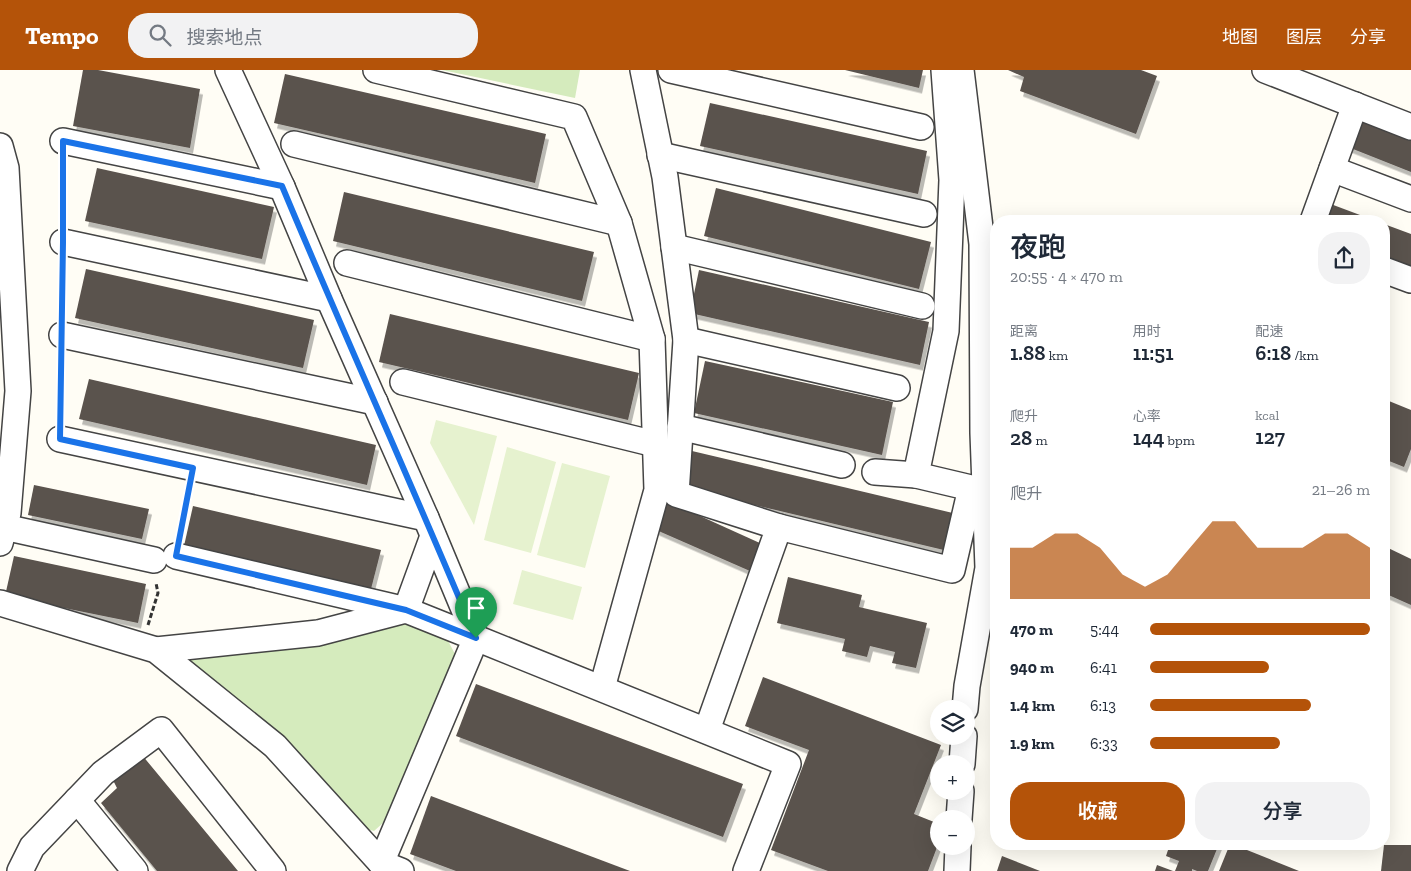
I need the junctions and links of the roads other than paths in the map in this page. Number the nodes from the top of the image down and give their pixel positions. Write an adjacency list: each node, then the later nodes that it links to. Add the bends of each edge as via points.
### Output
1 (228, 70): 16 (street)
2 (376, 70): 20 (street, via 574,117)
3 (643, 70): 14 (street)
4 (671, 70): 10 (street)
5 (944, 70): 39 (street, via 952,180 946,331)
6 (961, 70): 48 (street, via 982,244 988,568)
7 (1265, 70): 8 (street)
8 (1355, 105): 9 (street); 15 (street)
9 (1411, 126)
10 (921, 127)
11 (63, 141): 16 (street)
12 (294, 144): 20 (street)
13 (0, 146): 40 (street, via 6,168 18,391)
14 (660, 155): 18 (street); 22 (street)
15 (1332, 169): 17 (street); 19 (street)
16 (282, 186): 26 (street)
17 (1411, 199)
18 (924, 214)
19 (1315, 215)
20 (619, 223): 29 (street)
21 (63, 242): 26 (street)
22 (674, 247): 27 (street); 30 (street)
23 (348, 263): 29 (street)
24 (1390, 272): 25 (street)
25 (1411, 280)
26 (329, 299): 33 (street)
27 (922, 306)
28 (62, 335): 33 (street)
29 (652, 339): 36 (street)
30 (686, 340): 32 (street); 34 (street)
31 (403, 382): 36 (street)
32 (897, 388)
33 (375, 402): 41 (street)
34 (680, 427): 37 (street); 42 (street, via 676,494)
35 (60, 439): 41 (street, via 193,468)
36 (655, 444): 47 (street, via 657,490)
37 (842, 465)
38 (876, 472): 39 (street)
39 (916, 474): 42 (street, via 971,488 952,570)
40 (3, 523): 44 (street)
41 (430, 527): 44 (street); 45 (street)
42 (779, 527): 49 (street)
43 (0, 603): 46 (street)
44 (406, 610): 45 (street); 46 (street, via 318,633)
45 (476, 638): 47 (street); 52 (street)
46 (152, 639): 52 (street, via 275,746)
47 (602, 688): 49 (street)
48 (966, 700)
49 (707, 730): 56 (street, via 788,764)
50 (77, 800): 53 (street, via 32,847); 54 (street); 55 (street, via 103,773 161,730)
51 (958, 855): 57 (street)
52 (391, 867)
53 (20, 871)
54 (135, 871)
55 (273, 871)
56 (746, 871)
57 (957, 871)

